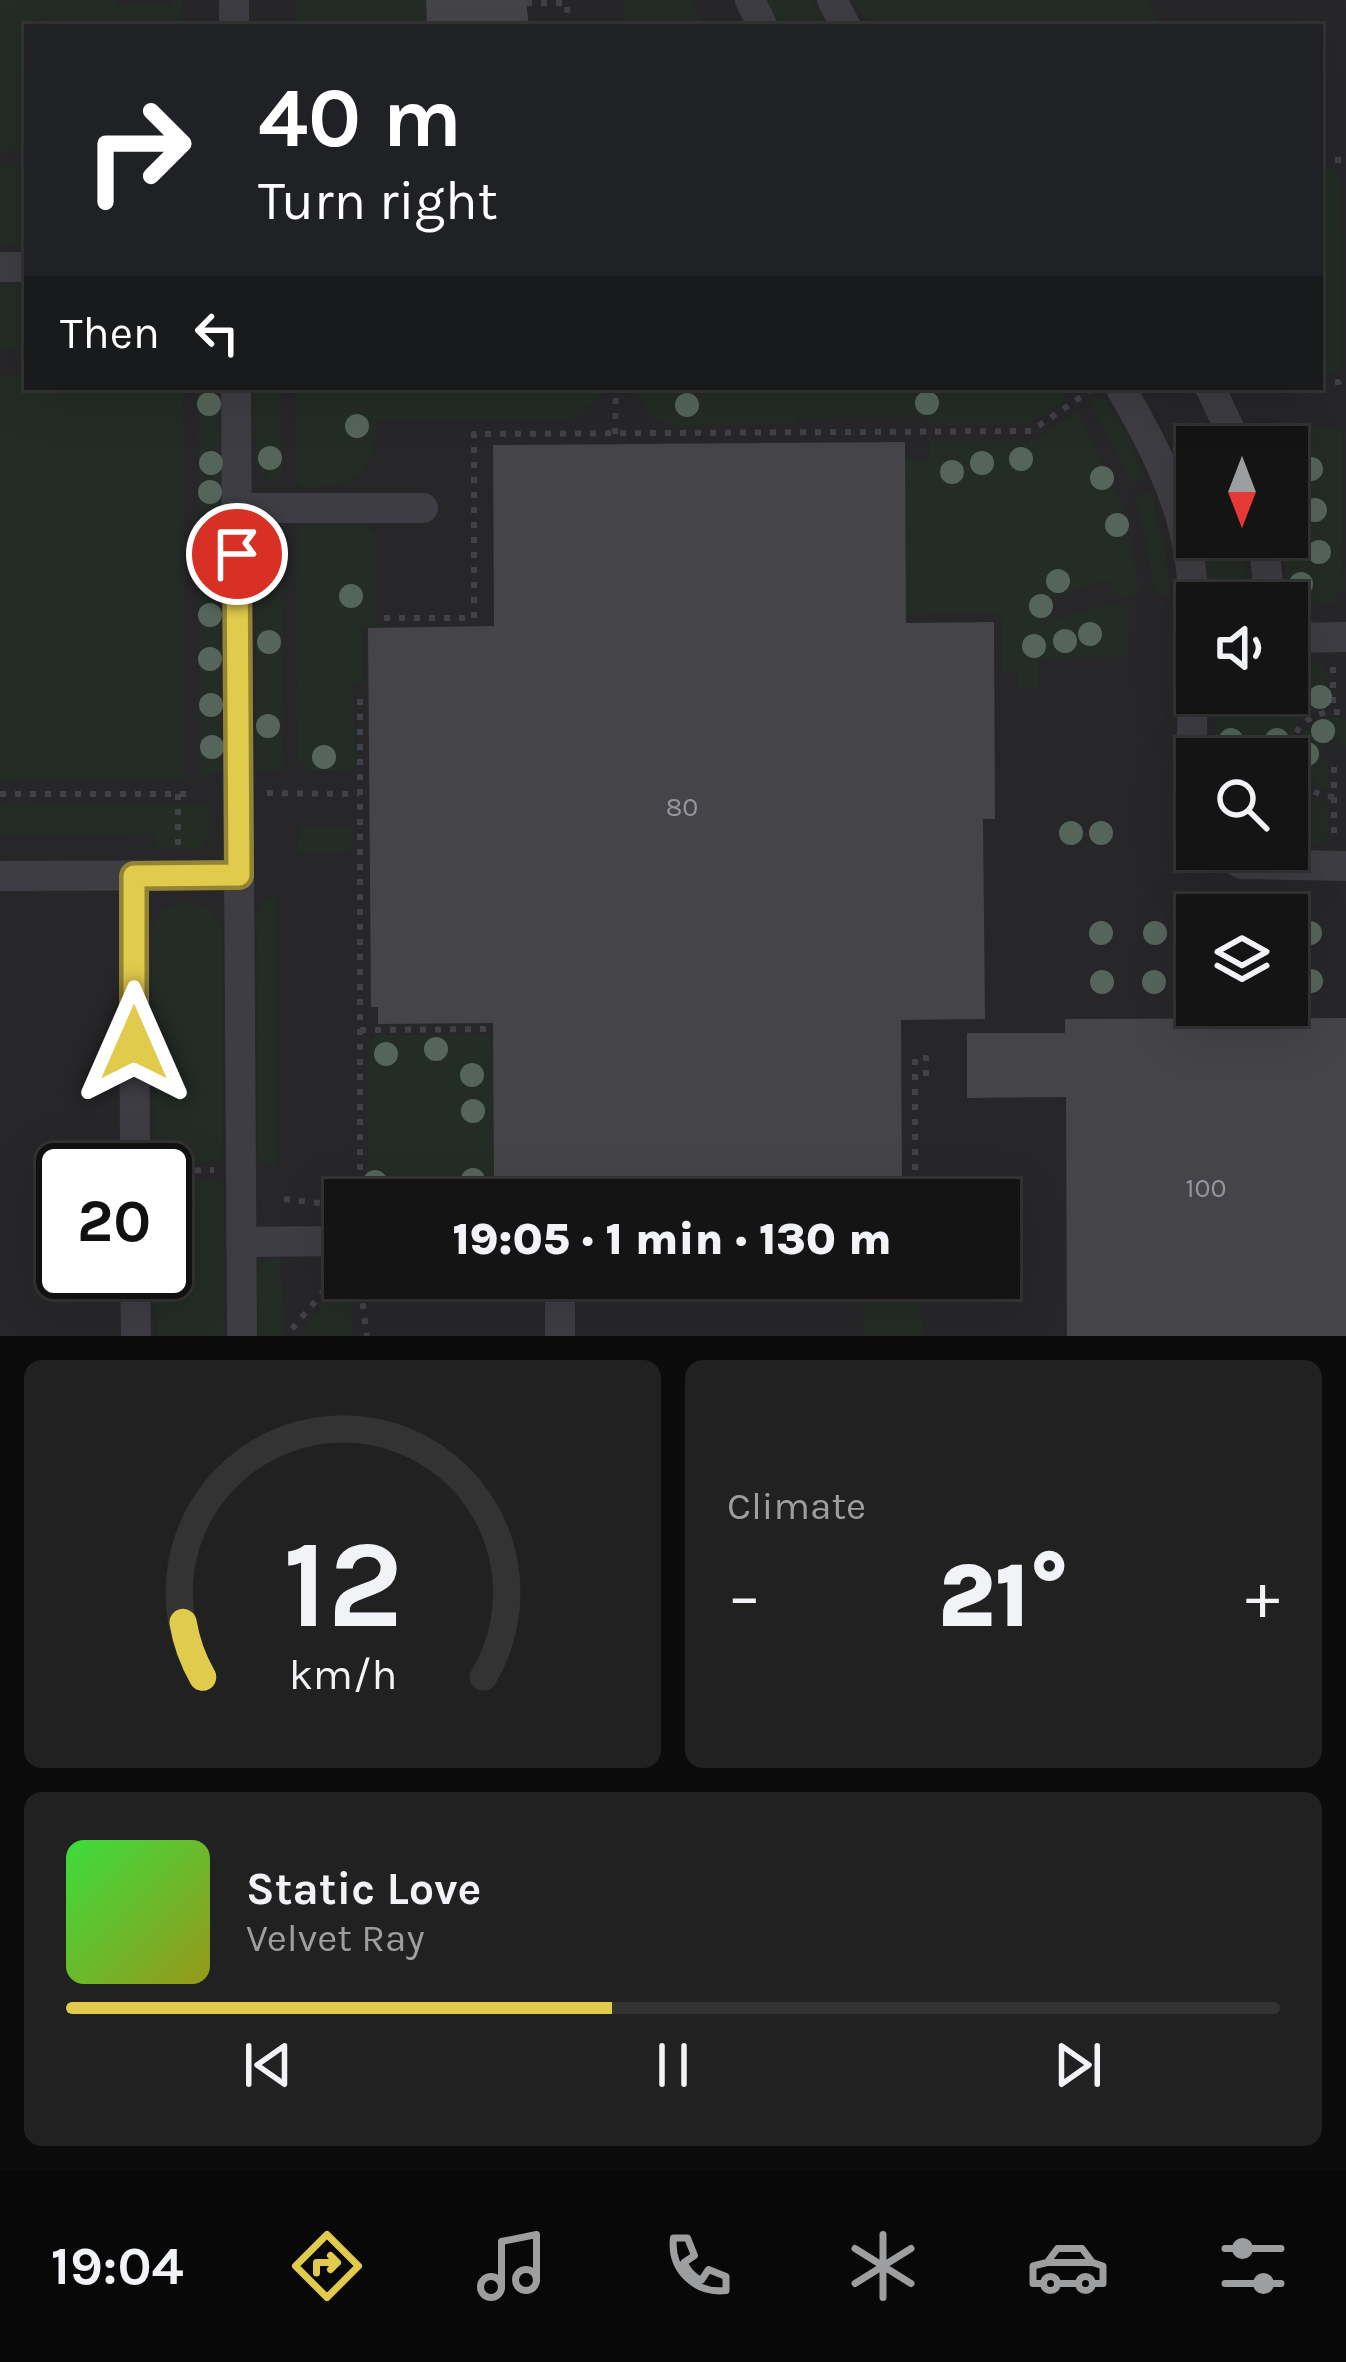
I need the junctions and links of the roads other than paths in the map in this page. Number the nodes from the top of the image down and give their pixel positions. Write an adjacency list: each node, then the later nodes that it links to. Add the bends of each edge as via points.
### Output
1 (236, 390): 5 (street)
2 (1122, 390): 7 (street, via 1177,503)
3 (1211, 390): 4 (street)
4 (1228, 426)
5 (237, 508): 6 (street); 12 (street)
6 (423, 508)
7 (1191, 582)
8 (1346, 637): 9 (street)
9 (1308, 638)
10 (1308, 865): 11 (street)
11 (1346, 866)
12 (239, 875): 14 (street); 16 (street)
13 (0, 876): 14 (street)
14 (134, 876): 15 (street)
15 (135, 1143)
16 (241, 1242): 17 (street); 21 (street)
17 (324, 1253)
18 (135, 1299): 20 (street)
19 (560, 1299): 22 (street)
20 (136, 1336)
21 (242, 1336)
22 (560, 1336)

